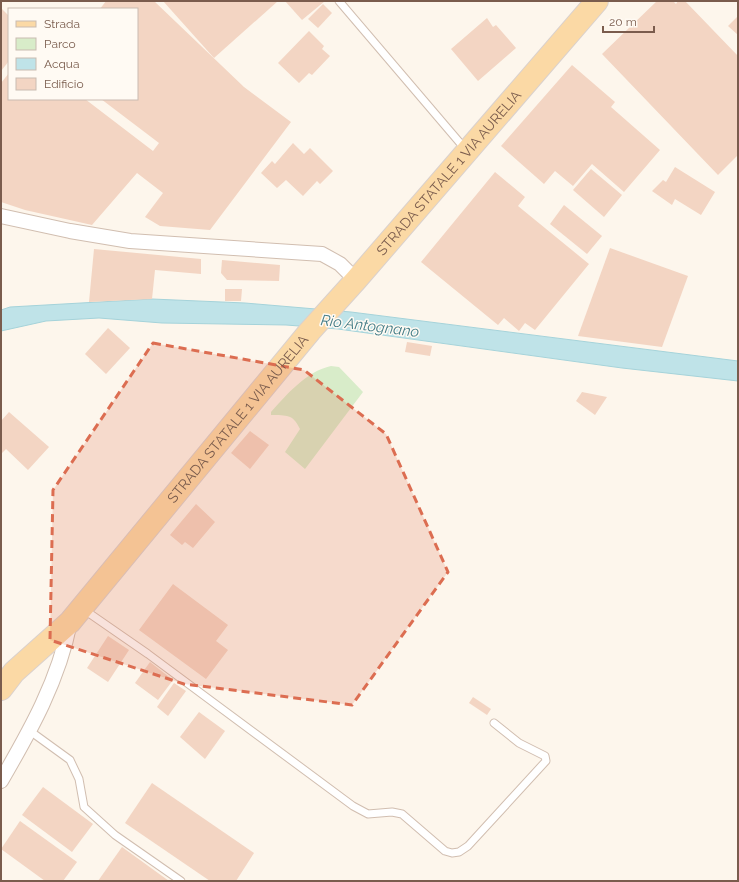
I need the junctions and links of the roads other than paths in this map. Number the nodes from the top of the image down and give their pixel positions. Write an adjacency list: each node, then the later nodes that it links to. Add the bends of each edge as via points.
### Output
1 (339, 1): 3 (lane)
2 (597, 1): 3 (main road, STRADA STATALE 1 VIA AURELIA)
3 (467, 152): 5 (main road, STRADA STATALE 1 VIA AURELIA)
4 (1, 216): 5 (street, via 130,241 322,254 340,264)
5 (353, 284): 6 (main road, STRADA STATALE 1 VIA AURELIA, via 310,331)
6 (75, 615): 7 (main road, STRADA STATALE 1 VIA AURELIA, via 14,672); 8 (lane, via 148,654 353,806 368,814 402,814 439,846 452,853 468,846 546,761 545,756 519,743); 9 (street, via 62,658)
7 (1, 689)
8 (494, 723)
9 (30, 731): 10 (street); 11 (lane, via 70,760 78,779 84,808 115,835)
10 (1, 781)
11 (181, 881)

